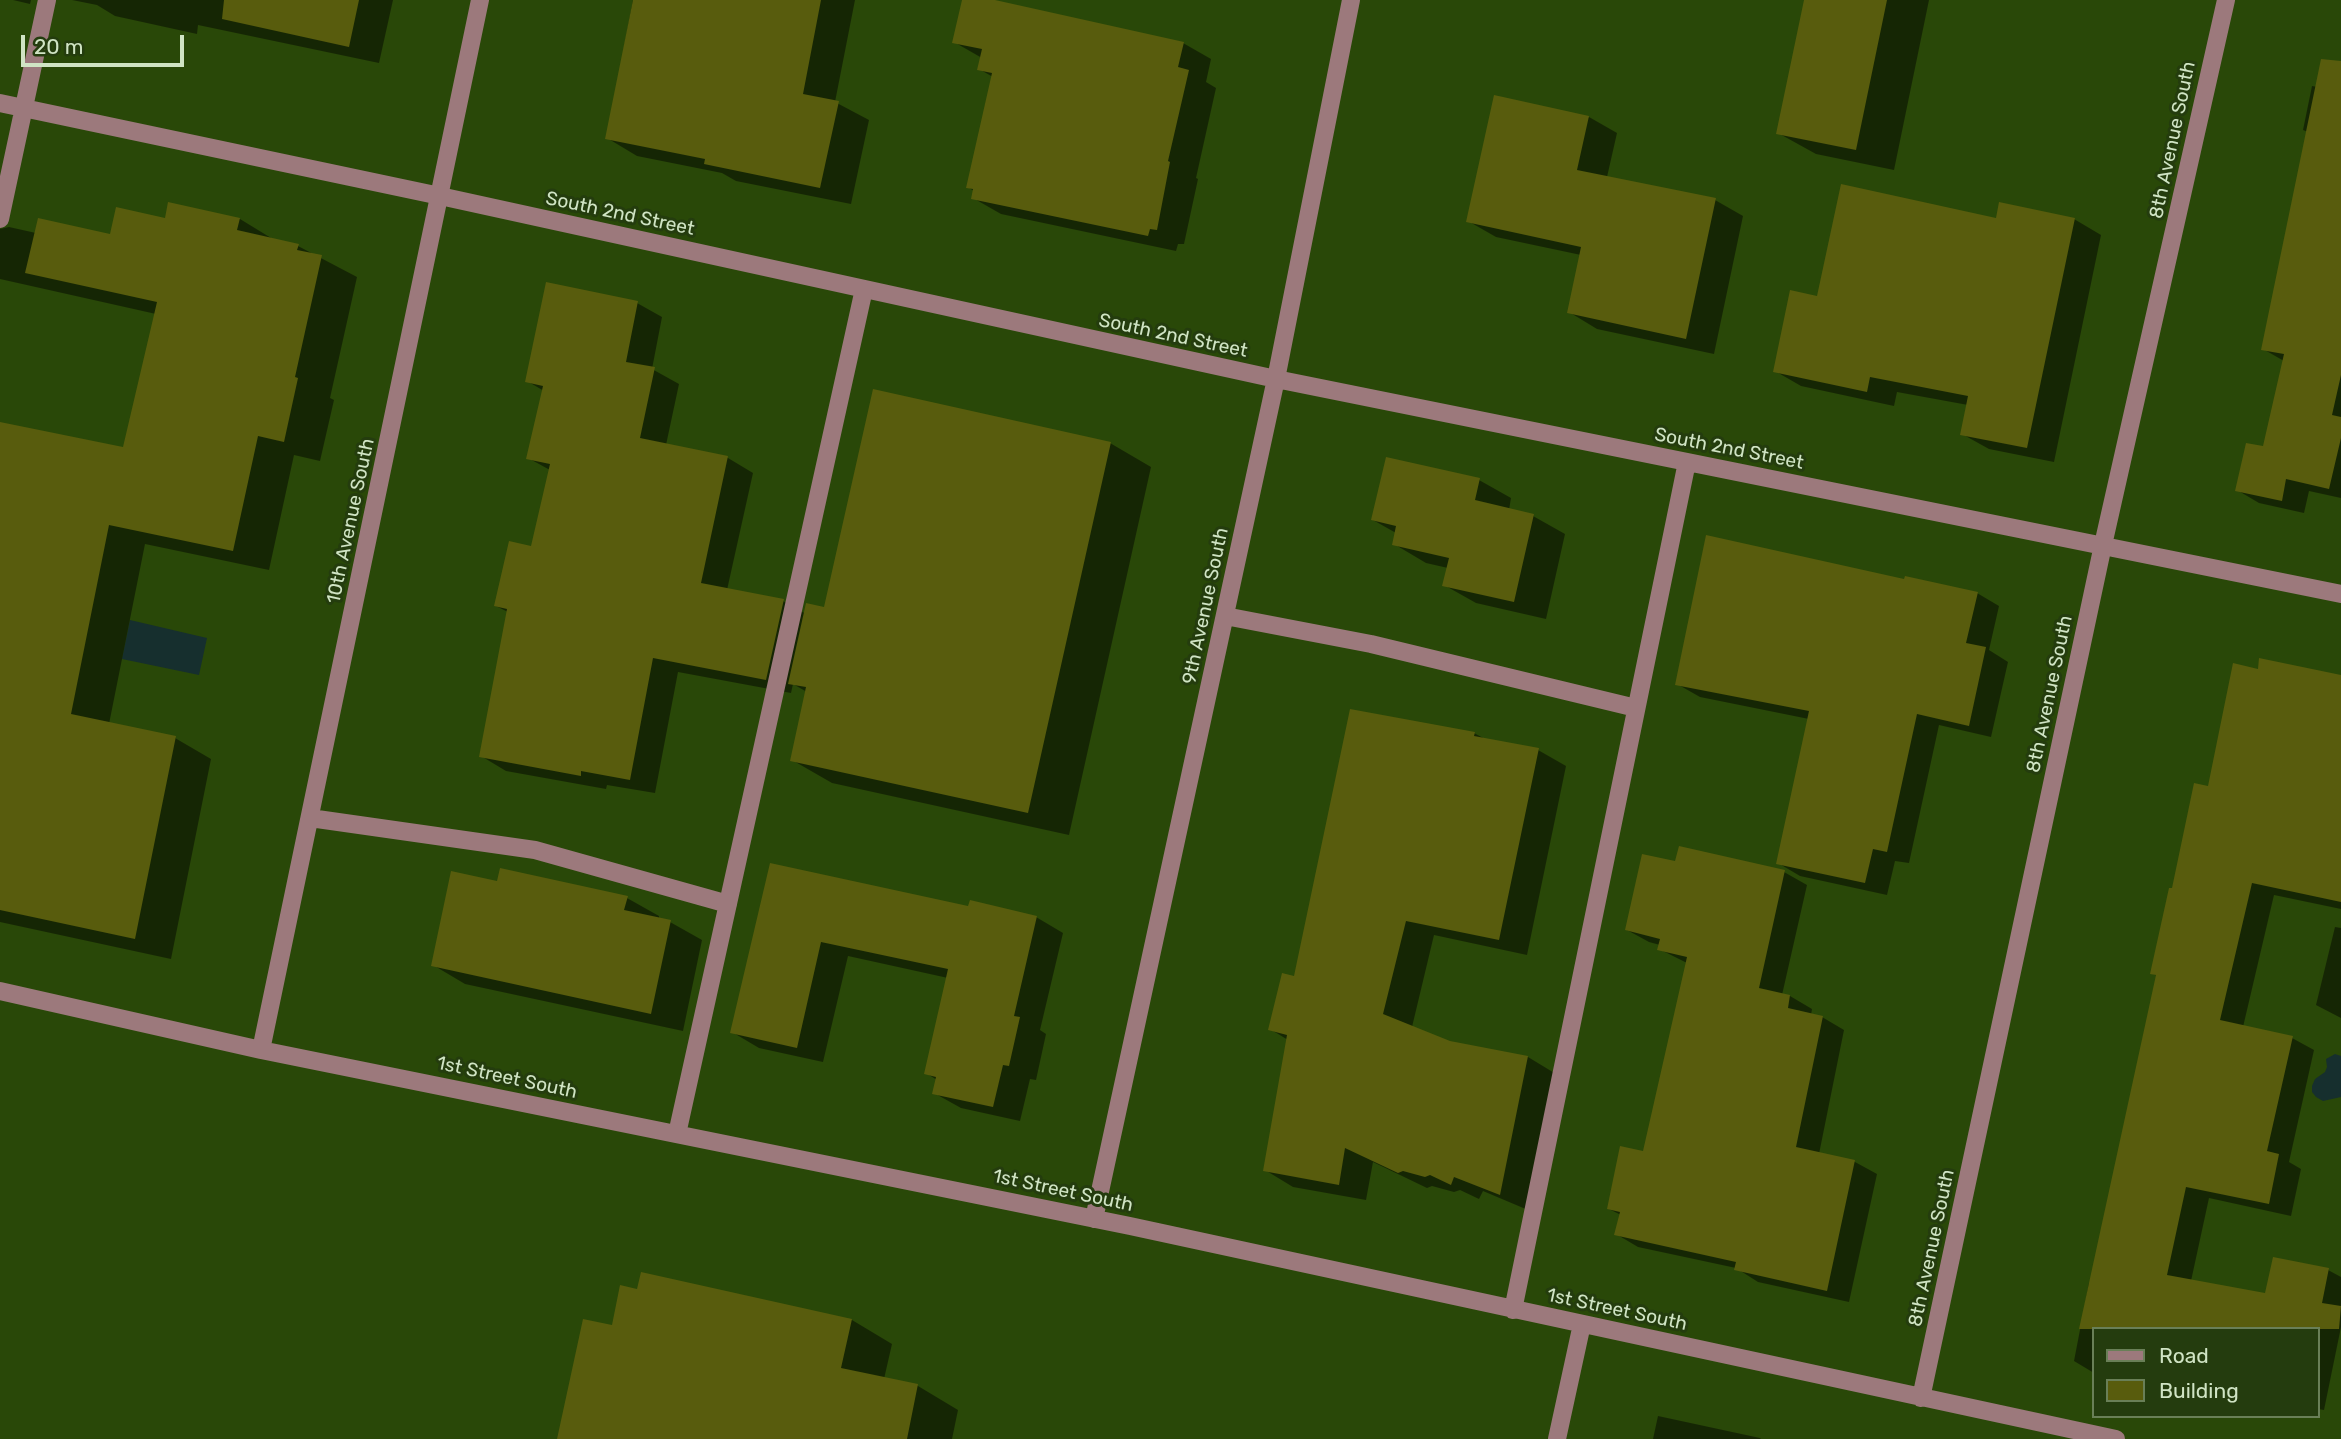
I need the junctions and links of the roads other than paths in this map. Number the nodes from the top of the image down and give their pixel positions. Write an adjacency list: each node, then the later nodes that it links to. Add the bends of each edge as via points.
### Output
1 (47, 0): 6 (street)
2 (480, 0): 7 (street, 10th Avenue South)
3 (1351, 0): 10 (street, 9th Avenue South)
4 (2226, 0): 12 (street, 8th Avenue South)
5 (0, 103): 6 (street, South 2nd Street)
6 (24, 108): 7 (street, South 2nd Street); 8 (street)
7 (440, 196): 9 (street, South 2nd Street); 16 (street, 10th Avenue South)
8 (0, 219)
9 (864, 289): 10 (street, South 2nd Street); 17 (street)
10 (1276, 379): 11 (street, South 2nd Street); 14 (street, 9th Avenue South)
11 (1687, 461): 12 (street, South 2nd Street); 15 (street)
12 (2103, 545): 13 (street, South 2nd Street); 24 (street, 8th Avenue South)
13 (2341, 594)
14 (1225, 616): 15 (street, via 1371,644); 21 (street, 9th Avenue South)
15 (1636, 708): 22 (street)
16 (310, 818): 17 (street, via 535,850); 19 (street, 10th Avenue South)
17 (728, 904): 20 (street)
18 (0, 991): 19 (street, 1st Street South)
19 (261, 1049): 20 (street, 1st Street South)
20 (677, 1134): 21 (street, 1st Street South)
21 (1094, 1219): 22 (street, 1st Street South)
22 (1513, 1310): 23 (street, 1st Street South)
23 (1582, 1324): 24 (street, 1st Street South); 26 (street)
24 (1921, 1398): 25 (street, 1st Street South)
25 (2104, 1438)
26 (1557, 1439)

